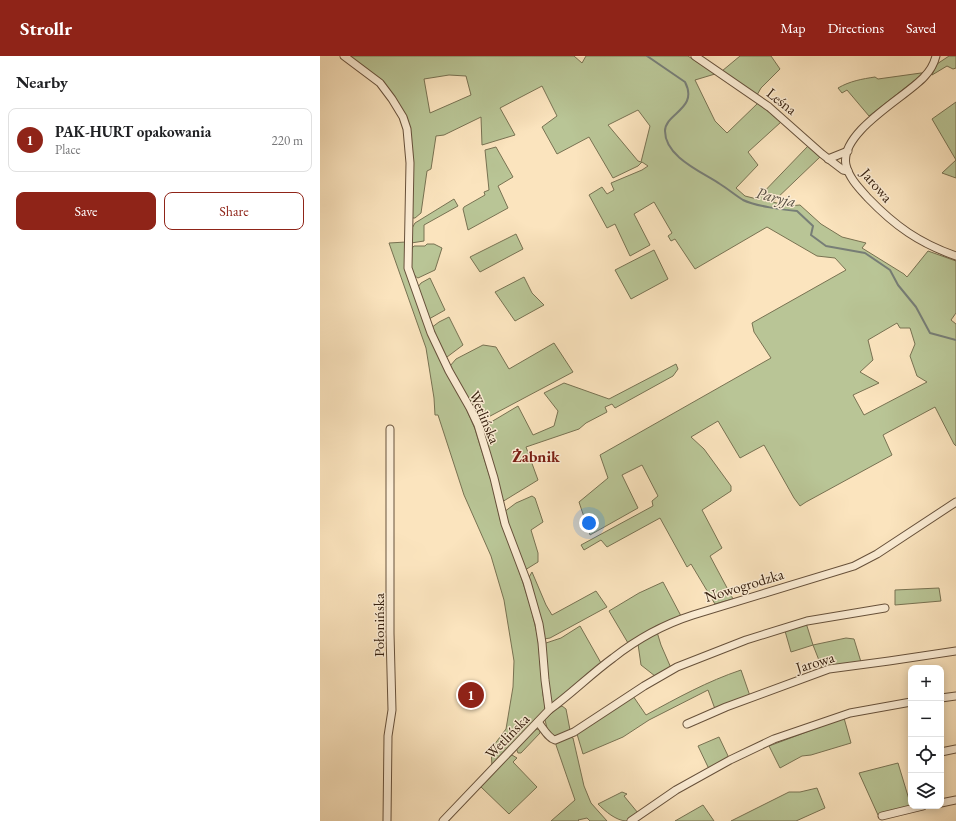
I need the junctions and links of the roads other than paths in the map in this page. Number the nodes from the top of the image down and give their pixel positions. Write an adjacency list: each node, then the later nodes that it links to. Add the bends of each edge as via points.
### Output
1 (344, 56): 15 (street, Wetlińska, via 380,83 403,117 407,129 410,163 408,268 431,333 478,425 505,524 539,624)
2 (695, 56): 5 (street, Leśna, via 773,110)
3 (936, 56): 4 (street, via 924,78 871,120)
4 (848, 150): 5 (street); 6 (street, Jarowa)
5 (828, 159): 6 (street, Leśna)
6 (848, 171): 7 (street, Jarowa, via 864,193 900,227 930,246)
7 (956, 256)
8 (390, 429): 24 (street, Połonińska, via 392,710 388,736)
9 (956, 502): 15 (street, Nowogrodzka, via 877,554 854,566 680,619 655,631 616,655)
10 (885, 608): 16 (street, via 807,621 746,640 677,667 574,732 555,740 549,737)
11 (956, 651): 17 (street, Jarowa, via 829,669)
12 (956, 696): 13 (street)
13 (944, 698)
14 (908, 703): 26 (street, via 850,713 774,739 676,790)
15 (549, 710): 16 (street, Wetlińska)
16 (538, 722): 25 (street, Wetlińska)
17 (687, 724)
18 (956, 749): 19 (street)
19 (944, 751)
20 (956, 800): 21 (street)
21 (944, 802)
22 (911, 809): 23 (street)
23 (882, 816)
24 (388, 821)
25 (443, 821)
26 (631, 821)

